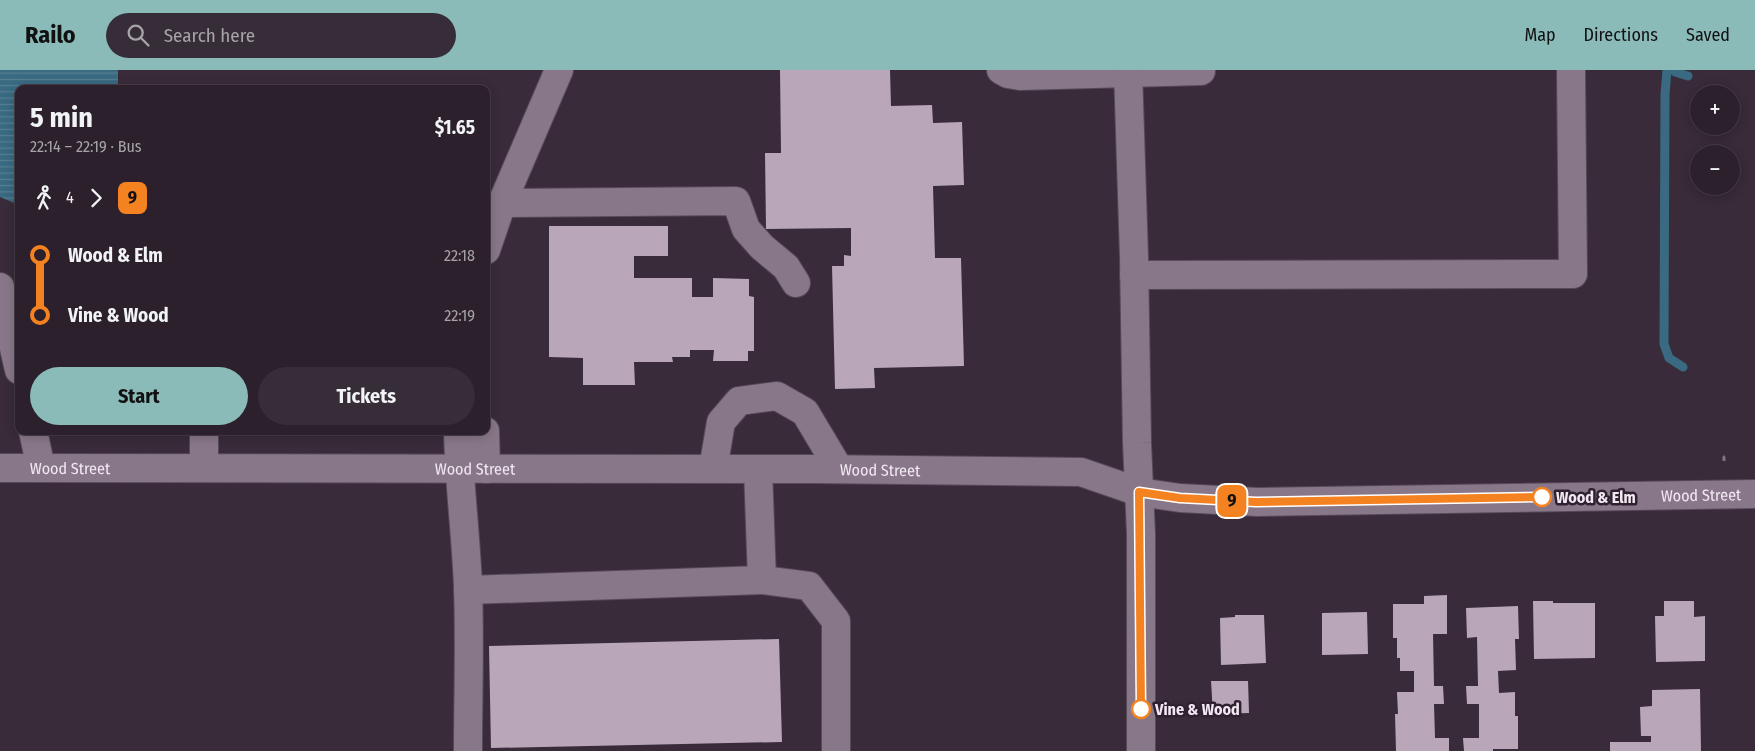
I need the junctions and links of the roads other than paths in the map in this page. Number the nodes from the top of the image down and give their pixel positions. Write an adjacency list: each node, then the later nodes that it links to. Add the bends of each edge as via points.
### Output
1 (559, 70): 6 (street)
2 (1001, 70): 5 (street, via 1020,76)
3 (1201, 70): 5 (street)
4 (1572, 70): 8 (street, via 1573,274)
5 (1128, 72): 8 (street)
6 (502, 203): 7 (street); 9 (street, via 736,201 746,229 786,267)
7 (490, 238)
8 (1134, 275): 24 (street)
9 (796, 283)
10 (0, 288): 11 (street)
11 (15, 353)
12 (33, 435): 17 (street)
13 (204, 435): 18 (street)
14 (458, 435): 23 (street)
15 (485, 435): 19 (street)
16 (0, 468): 17 (street, Wood Street)
17 (41, 468): 18 (street, Wood Street)
18 (204, 468): 23 (street, Wood Street)
19 (486, 469): 20 (street, Wood Street); 23 (street, Wood Street)
20 (713, 469): 21 (street, Wood Street); 22 (street, via 721,422 739,401 776,396 805,412)
21 (758, 469): 22 (street, Wood Street); 26 (street)
22 (838, 469): 24 (street, Wood Street, via 1081,472)
23 (459, 470): 27 (street)
24 (1139, 492): 25 (street, Wood Street, via 1256,502); 30 (street)
25 (1755, 494)
26 (762, 580): 27 (street); 29 (street, via 809,586 836,621)
27 (468, 590): 28 (street)
28 (468, 751)
29 (836, 751)
30 (1141, 751)

